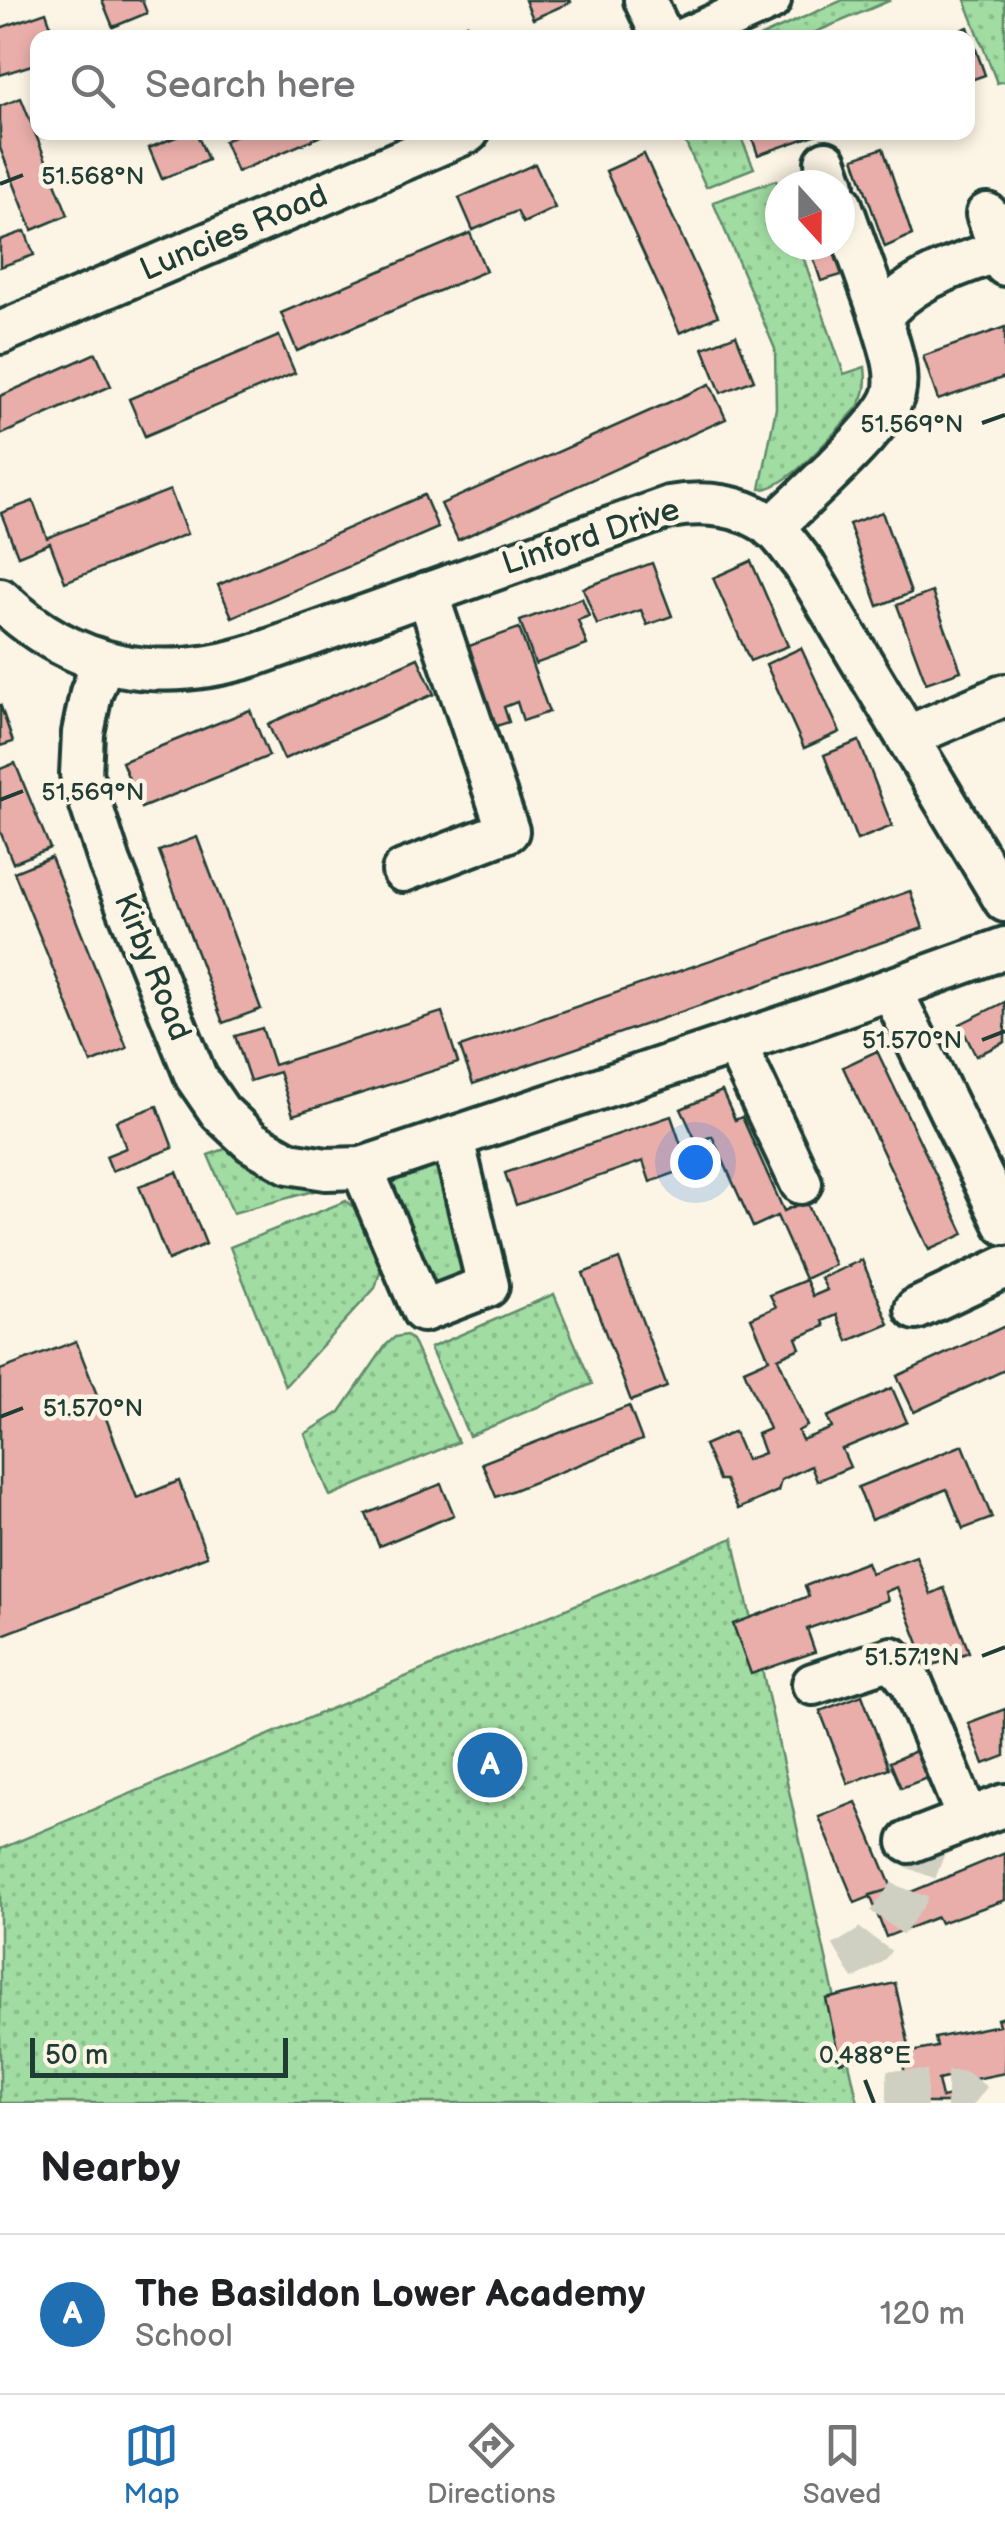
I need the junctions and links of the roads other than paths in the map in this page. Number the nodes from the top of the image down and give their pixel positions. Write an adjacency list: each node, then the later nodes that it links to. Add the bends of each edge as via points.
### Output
1 (645, 0): 3 (street)
2 (770, 0): 4 (street)
3 (659, 30)
4 (704, 30)
5 (449, 140): 9 (street, Luncies Road)
6 (997, 243): 8 (street, via 920,280)
7 (855, 244): 8 (street)
8 (881, 317): 10 (street, via 895,365 894,393 883,417)
9 (0, 333)
10 (772, 528): 11 (street, Linford Drive, via 725,507 670,507); 15 (street, Linford Drive, via 804,565)
11 (427, 593): 13 (street, Linford Drive, via 222,665 157,672); 16 (street, via 508,832)
12 (0, 599): 13 (street, Linford Drive, via 54,639)
13 (103, 663): 22 (street, Kirby Road, via 82,733 82,774 110,863 196,1077 252,1142 289,1163)
14 (1005, 695): 15 (street)
15 (909, 736): 17 (street, Linford Drive)
16 (403, 870)
17 (1005, 901)
18 (1005, 948): 19 (street, Kirby Road)
19 (892, 989): 20 (street, Kirby Road); 24 (street)
20 (734, 1043): 21 (street, Kirby Road); 23 (street)
21 (453, 1139): 22 (street, Kirby Road); 22 (street, via 488,1286 423,1311)
22 (362, 1168)
23 (801, 1183)
24 (1005, 1224)
25 (1005, 1267): 26 (street)
26 (916, 1309)
27 (813, 1684): 28 (street, via 892,1658)
28 (987, 1812): 29 (street)
29 (909, 1842)

